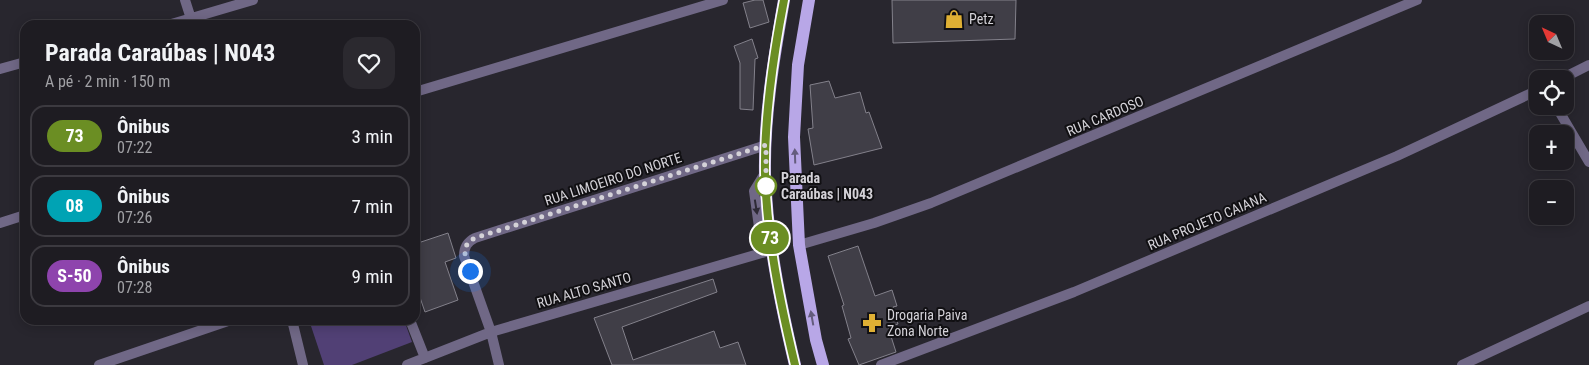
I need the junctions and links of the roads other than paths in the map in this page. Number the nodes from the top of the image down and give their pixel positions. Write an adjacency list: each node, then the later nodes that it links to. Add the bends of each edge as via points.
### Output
1 (185, 0): 7 (street)
2 (253, 0): 8 (street)
3 (723, 0): 13 (street)
4 (784, 0): 16 (main road, via 769,93)
5 (809, 0): 20 (main road, one-way to 5, via 794,137 798,65)
6 (1417, 0): 20 (street, RUA CARDOSO, via 930,203)
7 (191, 20)
8 (198, 20)
9 (20, 63): 11 (street)
10 (1589, 65): 12 (street)
11 (0, 69)
12 (1574, 72)
13 (420, 91)
14 (1529, 94): 34 (street, RUA PROJETO CAIANA, via 1397,156 1074,292)
15 (1561, 115): 17 (street)
16 (766, 145): 21 (main road, one-way to 21); 26 (street, RUA LIMOEIRO DO NORTE, via 469,241 464,256)
17 (1589, 162)
18 (20, 217): 19 (street)
19 (0, 223)
20 (799, 245): 33 (main road, one-way to 20)
21 (771, 246): 26 (street, RUA ALTO SANTO); 32 (main road)
22 (1589, 306): 35 (street)
23 (216, 325): 28 (street)
24 (293, 325): 29 (street)
25 (412, 325): 27 (street)
26 (491, 332): 27 (street, RUA ALTO SANTO); 31 (street)
27 (425, 358): 30 (street, RUA ALTO SANTO)
28 (99, 365)
29 (304, 365)
30 (407, 365)
31 (500, 365)
32 (794, 365)
33 (823, 365)
34 (882, 365)
35 (1462, 365)

